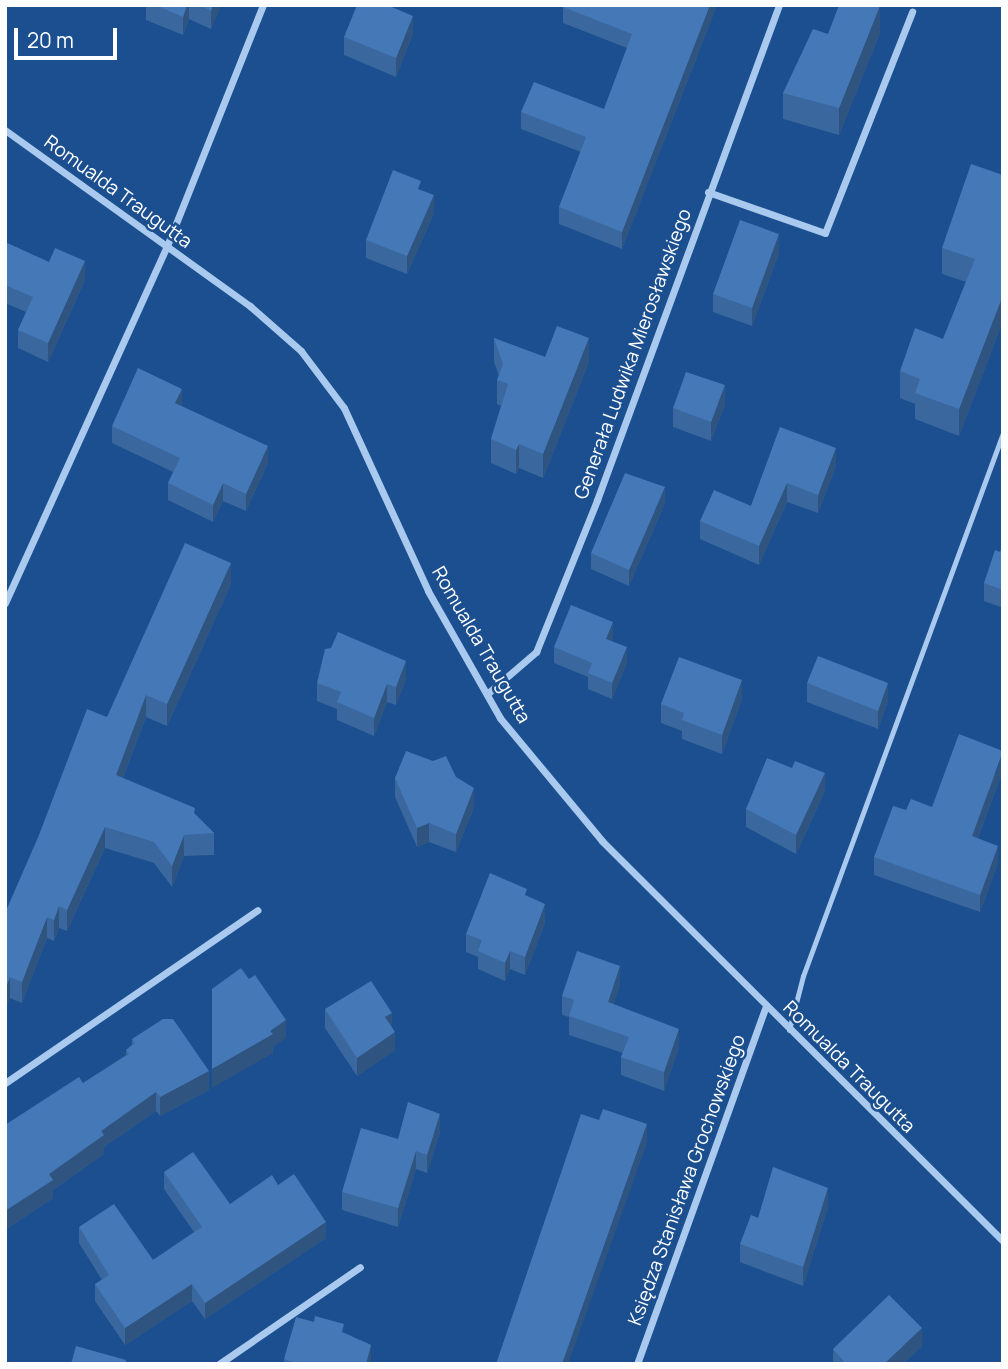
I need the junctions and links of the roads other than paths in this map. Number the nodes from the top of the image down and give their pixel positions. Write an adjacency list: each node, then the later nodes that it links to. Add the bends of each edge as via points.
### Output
1 (263, 5): 6 (street)
2 (779, 5): 5 (street, Generała Ludwika Mierosławskiego)
3 (912, 12): 5 (street, via 825,233)
4 (5, 130): 6 (street, Romualda Traugutta)
5 (708, 192): 9 (street, Generała Ludwika Mierosławskiego, via 597,500 536,652)
6 (167, 246): 8 (street); 9 (street, Romualda Traugutta, via 250,306 301,351 344,408 428,591)
7 (1003, 433): 12 (lane, via 803,976)
8 (5, 603)
9 (486, 694): 11 (street, Romualda Traugutta, via 500,718 602,841)
10 (258, 910): 13 (street)
11 (765, 1007): 12 (street, Romualda Traugutta); 17 (street, Księdza Stanisława Grochowskiego)
12 (789, 1030): 14 (street, Romualda Traugutta)
13 (5, 1083)
14 (1003, 1241)
15 (360, 1267): 16 (street)
16 (219, 1364)
17 (638, 1364)

